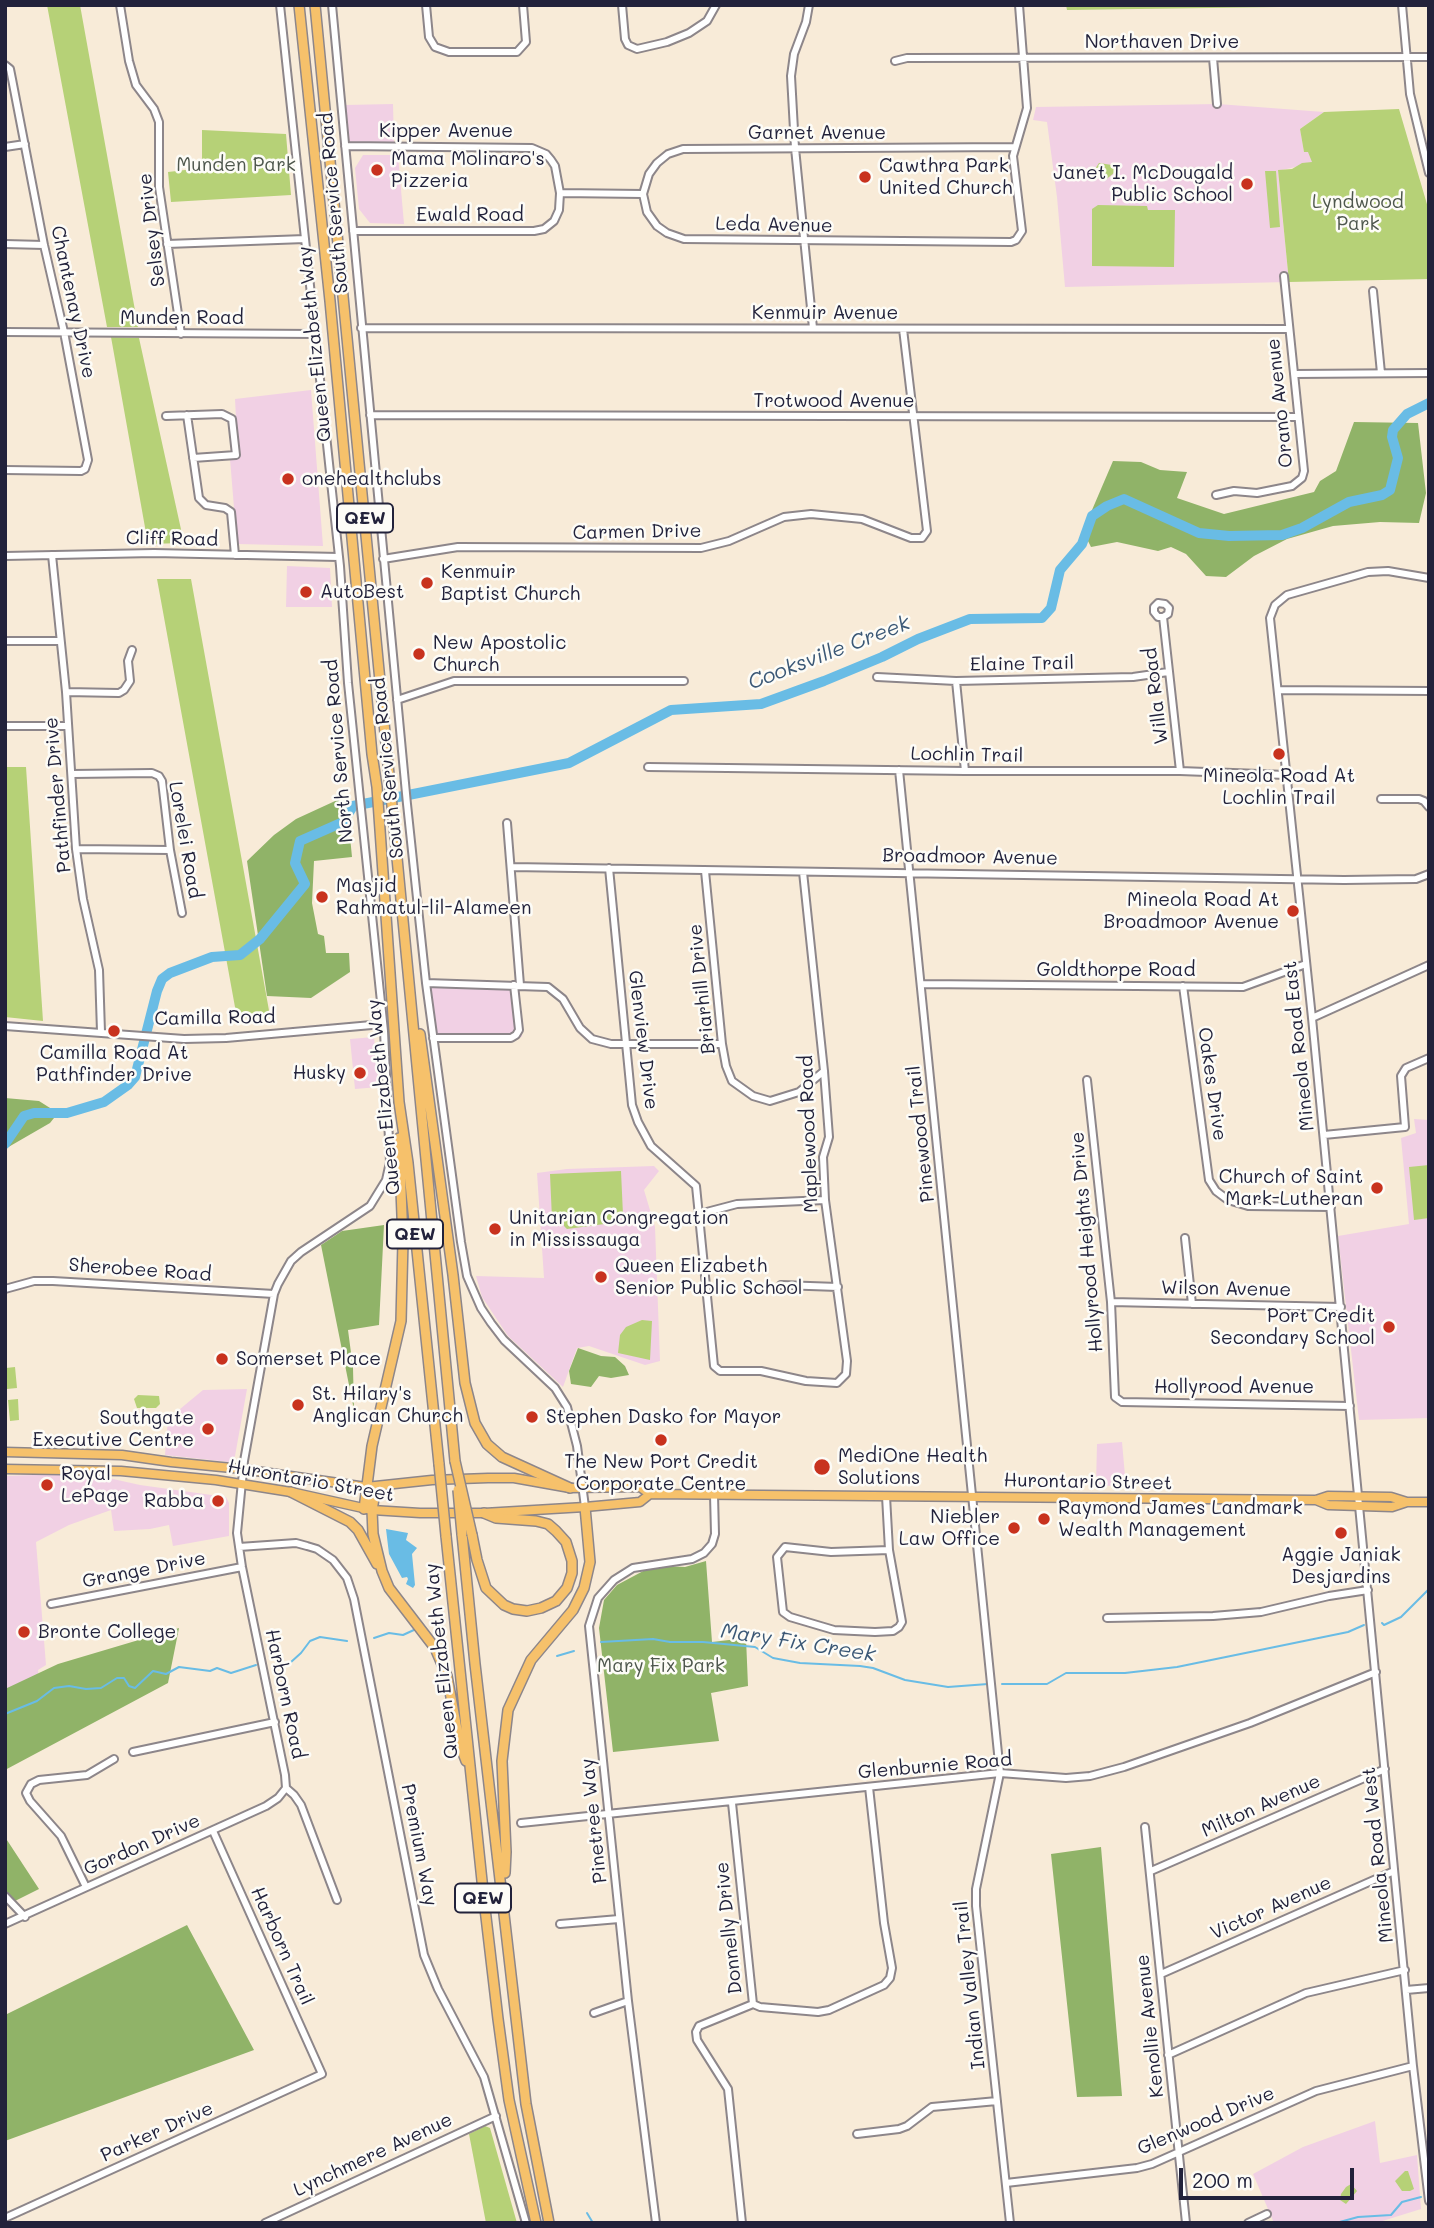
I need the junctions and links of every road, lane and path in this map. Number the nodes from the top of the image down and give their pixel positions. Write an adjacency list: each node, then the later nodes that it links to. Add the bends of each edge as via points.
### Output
1 (120, 5): 32 (street, Selsey Drive, via 136,85 159,122 159,187)
2 (281, 5): 29 (street, North Service Road)
3 (299, 5): 111 (highway, Queen Elizabeth Way / QEW, via 377,787)
4 (315, 5): 100 (highway, Queen Elizabeth Way / QEW)
5 (332, 5): 21 (street, South Service Road)
6 (426, 5): 7 (street, via 429,37 435,47 449,52 517,52 526,42)
7 (523, 5)
8 (622, 5): 9 (street, via 625,39 636,49 689,33 707,21)
9 (716, 5)
10 (809, 5): 24 (street, via 791,76)
11 (1019, 5): 16 (street)
12 (1402, 5): 13 (street)
13 (1406, 57): 14 (street, Northaven Drive); 15 (street, Northaven Drive); 25 (street, via 1412,111)
14 (1429, 57)
15 (1213, 58): 16 (street, Northaven Drive); 19 (street)
16 (1023, 59): 17 (street, Northaven Drive); 23 (street, via 1027,108)
17 (895, 61)
18 (5, 65): 20 (street, Chantenay Drive, via 10,69)
19 (1217, 104)
20 (25, 144): 22 (street); 33 (street, Chantenay Drive)
21 (345, 146): 26 (street, Kipper Avenue, via 532,148 555,166); 28 (street, South Service Road)
22 (5, 147)
23 (1014, 147): 24 (street, Garnet Avenue); 30 (street, Leda Avenue, via 1022,231 1011,242)
24 (795, 148): 27 (street, Garnet Avenue, via 676,151 653,167); 30 (street)
25 (1429, 173)
26 (561, 193): 27 (street); 28 (street, Ewald Road, via 558,216 534,232)
27 (643, 194): 30 (street, Leda Avenue, via 653,221 675,237)
28 (352, 231): 36 (street, South Service Road)
29 (305, 239): 32 (street); 43 (street, North Service Road)
30 (804, 241): 37 (street)
31 (5, 244): 33 (street)
32 (167, 244): 42 (street, Selsey Drive)
33 (44, 245): 40 (street, Chantenay Drive)
34 (1284, 276): 39 (street, Orano Avenue)
35 (1373, 291): 44 (street)
36 (361, 328): 37 (street, Kenmuir Avenue); 48 (street, South Service Road)
37 (813, 328): 38 (street, Kenmuir Avenue)
38 (903, 329): 39 (street, Kenmuir Avenue); 50 (street, Carmen Drive)
39 (1289, 329): 46 (street, Orano Avenue)
40 (64, 331): 41 (street, Munden Road); 42 (street, Munden Road); 53 (street, Chantenay Drive, via 87,466 76,471)
41 (5, 332)
42 (181, 334): 43 (street, Munden Road)
43 (317, 334): 58 (street, North Service Road)
44 (1381, 373): 45 (street); 46 (street)
45 (1429, 373)
46 (1294, 374): 51 (street, Orano Avenue)
47 (187, 415): 49 (street); 52 (street); 52 (street, via 222,414 233,423 236,455)
48 (370, 415): 50 (street, Trotwood Avenue); 59 (street, South Service Road)
49 (166, 416)
50 (912, 417): 51 (street, Trotwood Avenue); 59 (street, Carmen Drive, via 926,531 922,538 862,519 811,514 784,517 701,548 458,547)
51 (1297, 417): 54 (street, Orano Avenue, via 1304,471 1298,483 1257,493)
52 (193, 458): 56 (street, via 200,500 232,514)
53 (5, 470)
54 (1216, 495)
55 (52, 555): 56 (street, Cliff Road); 57 (street, Cliff Road); 63 (street, Pathfinder Drive)
56 (234, 555): 58 (street, Cliff Road)
57 (5, 556)
58 (339, 557): 102 (street, North Service Road)
59 (383, 559): 72 (street, South Service Road)
60 (1429, 578): 69 (street, Mineola Road East, via 1368,572 1282,598 1270,618)
61 (1163, 617): 65 (street, Willa Road)
62 (5, 641): 63 (street)
63 (60, 641): 71 (street, Pathfinder Drive)
64 (132, 650): 71 (street, via 130,681 124,690)
65 (1168, 672): 68 (street, Elaine Trail, via 1133,677); 78 (street, Willa Road)
66 (877, 677): 68 (street, Elaine Trail)
67 (684, 681): 72 (street, via 454,681)
68 (956, 681): 77 (street)
69 (1278, 690): 70 (street); 80 (street, Mineola Road East)
70 (1429, 691)
71 (66, 692): 74 (street, Pathfinder Drive)
72 (397, 699): 96 (street, South Service Road)
73 (5, 726): 74 (street)
74 (68, 726): 79 (street, Pathfinder Drive)
75 (648, 767): 76 (street, Lochlin Trail)
76 (899, 769): 77 (street, Lochlin Trail); 90 (street, Pinewood Trail)
77 (965, 771): 78 (street, Lochlin Trail)
78 (1180, 771): 80 (street, Lochlin Trail)
79 (72, 774): 84 (street, Pathfinder Drive); 85 (street, Lorelei Road, via 159,776)
80 (1286, 775): 92 (street, Mineola Road East)
81 (1381, 799): 82 (street, via 1419,799)
82 (1429, 807)
83 (507, 822): 86 (street)
84 (76, 849): 85 (street); 104 (street, Pathfinder Drive, via 99,971)
85 (170, 850): 93 (street, Lorelei Road)
86 (511, 867): 87 (street, Broadmoor Avenue); 98 (street)
87 (608, 868): 88 (street, Broadmoor Avenue); 107 (street, Glenview Drive)
88 (705, 871): 89 (street, Broadmoor Avenue); 106 (street, Briarhill Drive)
89 (803, 872): 90 (street, Broadmoor Avenue); 109 (street, Maplewood Road)
90 (909, 872): 92 (street, Broadmoor Avenue); 97 (street, Pinewood Trail)
91 (1429, 874): 92 (street, Broadmoor Avenue, via 1416,879)
92 (1298, 878): 94 (street, Mineola Road East)
93 (182, 913)
94 (1306, 964): 99 (street, Goldthorpe Road, via 1243,987); 101 (street, Mineola Road East)
95 (1429, 965): 101 (street)
96 (426, 983): 98 (street); 105 (street, South Service Road)
97 (922, 984): 99 (street, Goldthorpe Road); 139 (street, Pinewood Trail)
98 (517, 985): 105 (street, via 516,1035); 107 (street, via 548,987 563,999 592,1039)
99 (1183, 986): 114 (street, Oakes Drive, via 1209,1180 1216,1191 1248,1206)
100 (412, 1003): 133 (highway, via 420,1031 465,1383 475,1423 487,1444 502,1457); 145 (highway, Queen Elizabeth Way / QEW, bridge, via 455,1461)
101 (1312, 1018): 112 (street, Mineola Road East)
102 (383, 1024): 104 (street, Camilla Road, via 226,1038); 120 (street, North Service Road, via 390,1145 386,1180 362,1214 291,1261)
103 (5, 1026): 104 (street, Camilla Road)
104 (102, 1032)
105 (433, 1038): 134 (street, South Service Road, via 467,1276 481,1308 504,1340 564,1400 573,1422)
106 (722, 1044): 107 (street); 109 (street, Briarhill Drive, via 732,1081 770,1101 799,1092)
107 (624, 1045): 115 (street, Glenview Drive, via 638,1122 651,1146 696,1186)
108 (1429, 1058): 112 (street, via 1406,1068 1401,1076 1405,1127)
109 (824, 1071): 113 (street, Maplewood Road, via 829,1137 823,1157)
110 (1087, 1080): 121 (street, Hollyrood Heights Drive)
111 (399, 1102): 131 (highway, via 401,1321); 159 (highway, Queen Elizabeth Way / QEW, bridge)
112 (1324, 1135): 114 (street, Mineola Road East)
113 (825, 1200): 115 (street, via 737,1204); 118 (street, Maplewood Road)
114 (1331, 1207): 123 (street, Mineola Road East)
115 (699, 1214): 124 (street, Glenview Drive)
116 (1185, 1238): 122 (street)
117 (781, 1285): 118 (street)
118 (838, 1286): 124 (street, Maplewood Road, via 847,1361 846,1374 837,1383 761,1371 720,1370)
119 (5, 1289): 120 (street, Sherobee Road, via 53,1280)
120 (274, 1294): 129 (street, North Service Road)
121 (1111, 1302): 122 (street, Wilson Avenue); 125 (street, Hollyrood Heights Drive)
122 (1192, 1304): 123 (street, Wilson Avenue)
123 (1341, 1307): 126 (street, Mineola Road East)
124 (713, 1358)
125 (1118, 1401): 126 (street, Hollyrood Avenue)
126 (1350, 1406): 140 (street, Mineola Road East)
127 (5, 1452): 129 (main road, Hurontario Street, via 122,1455)
128 (5, 1469): 130 (main road, Hurontario Street, via 121,1471)
129 (243, 1469): 130 (street, North Service Road); 131 (main road, Hurontario Street)
130 (241, 1484): 135 (main road, Hurontario Street); 146 (street, Harborn Road, via 236,1523)
131 (366, 1487): 132 (main road, Hurontario Street); 143 (highway)
132 (376, 1487): 133 (main road, Hurontario Street, via 513,1478); 143 (highway)
133 (570, 1488): 134 (main road, Hurontario Street)
134 (583, 1488): 136 (main road, Hurontario Street, via 640,1487); 142 (street, South Service Road)
135 (291, 1492): 143 (main road, Hurontario Street); 149 (highway, via 350,1522)
136 (650, 1494): 137 (main road, Hurontario Street); 142 (main road, Hurontario Street, via 640,1502)
137 (714, 1495): 138 (main road, Hurontario Street); 163 (street, Pinetree Way, via 715,1534 704,1553 634,1568 608,1585 593,1610 589,1641)
138 (886, 1496): 139 (main road, Hurontario Street); 147 (street)
139 (973, 1496): 140 (main road, Hurontario Street, via 1316,1500 1328,1505); 158 (street, Indian Valley Trail)
140 (1360, 1501): 141 (main road, Hurontario Street, via 1392,1507); 150 (street, Mineola Road West)
141 (1429, 1502)
142 (585, 1507): 144 (main road, Hurontario Street); 170 (highway, via 590,1562 584,1588 573,1610 531,1660 508,1710 502,1761)
143 (368, 1509): 144 (main road, Hurontario Street); 149 (highway)
144 (484, 1513): 145 (highway, via 536,1521 556,1531 566,1542 572,1561 567,1588 556,1601 541,1608 527,1611 504,1605 486,1588)
145 (467, 1534): 170 (highway, Queen Elizabeth Way / QEW, via 475,1664)
146 (239, 1547): 148 (street, Harborn Road); 190 (street, Premium Way, via 307,1546 325,1554 346,1578 354,1599 424,1955 478,2062)
147 (889, 1550): 147 (street, via 831,1552 785,1547 777,1557 786,1615 834,1630 893,1631 902,1622)
148 (242, 1567): 151 (street, Grange Drive); 154 (street, Harborn Road)
149 (382, 1572): 159 (highway, via 388,1588 435,1648 447,1676 460,1745)
150 (1368, 1590): 152 (street, via 1261,1612); 153 (street, Mineola Road West)
151 (51, 1604)
152 (1107, 1618)
153 (1376, 1672): 157 (street, Mineola Road West); 158 (street, Glenburnie Road, via 1250,1723 1090,1776)
154 (275, 1722): 155 (street); 161 (street, Harborn Road)
155 (132, 1752)
156 (114, 1759): 169 (street, via 87,1775 39,1780 26,1793 61,1836)
157 (1385, 1769): 167 (street, Milton Avenue); 168 (street, Mineola Road West)
158 (1000, 1773): 160 (street, Glenburnie Road); 187 (street, Indian Valley Trail, via 976,1889)
159 (472, 1776): 199 (highway, Queen Elizabeth Way / QEW, via 509,2100)
160 (869, 1787): 162 (street, Glenburnie Road); 182 (street, Donnelly Drive, via 890,1978 829,2010)
161 (286, 1788): 166 (street, Gordon Drive, via 266,1806); 172 (street, Harborn Road, via 301,1805)
162 (732, 1803): 163 (street, Glenburnie Road); 182 (street, Donnelly Drive)
163 (610, 1815): 164 (street, Glenburnie Road); 174 (street, Pinetree Way)
164 (521, 1823)
165 (1145, 1827): 167 (street, Kenollie Avenue)
166 (213, 1830): 169 (street, Gordon Drive); 186 (street, Harborn Trail)
167 (1151, 1871): 178 (street, Kenollie Avenue)
168 (1394, 1871): 177 (street, Mineola Road West); 178 (street, Victor Avenue)
169 (86, 1888): 173 (street, Gordon Drive)
170 (503, 1892): 200 (highway, Queen Elizabeth Way / QEW, via 526,2104)
171 (5, 1896): 173 (street)
172 (337, 1900)
173 (25, 1917): 175 (street, Gordon Drive)
174 (619, 1919): 176 (street); 181 (street, Pinetree Way)
175 (5, 1924)
176 (560, 1924)
177 (1405, 1970): 180 (street, Mineola Road West); 184 (street, via 1306,1993)
178 (1161, 1974): 184 (street, Kenollie Avenue)
179 (1429, 1988): 180 (street)
180 (1406, 1990): 185 (street, Mineola Road West)
181 (628, 2001): 183 (street); 201 (street, Pinetree Way)
182 (753, 2004): 202 (street, via 699,2026 696,2032 728,2089)
183 (594, 2013)
184 (1168, 2055): 192 (street, Kenollie Avenue)
185 (1413, 2066): 189 (street, Mineola Road West); 192 (street, Glenwood Drive, via 1316,2091)
186 (321, 2074): 196 (street, Parker Drive)
187 (998, 2101): 191 (street, via 932,2107 899,2129); 193 (street, Indian Valley Trail)
188 (1427, 2104): 189 (street)
189 (1419, 2105): 194 (street, Mineola Road West)
190 (496, 2116): 197 (street, Lynchmere Avenue); 198 (street, Premium Way)
191 (856, 2134)
192 (1179, 2152): 193 (street, Glenwood Drive, via 1137,2168); 204 (street, Kenollie Avenue)
193 (1006, 2183): 203 (street, Indian Valley Trail)
194 (1429, 2201)
195 (1267, 2214): 205 (street)
196 (5, 2218)
197 (265, 2223)
198 (526, 2223)
199 (536, 2223)
200 (549, 2223)
201 (656, 2223)
202 (742, 2223)
203 (1010, 2223)
204 (1186, 2223)
205 (1248, 2223)

